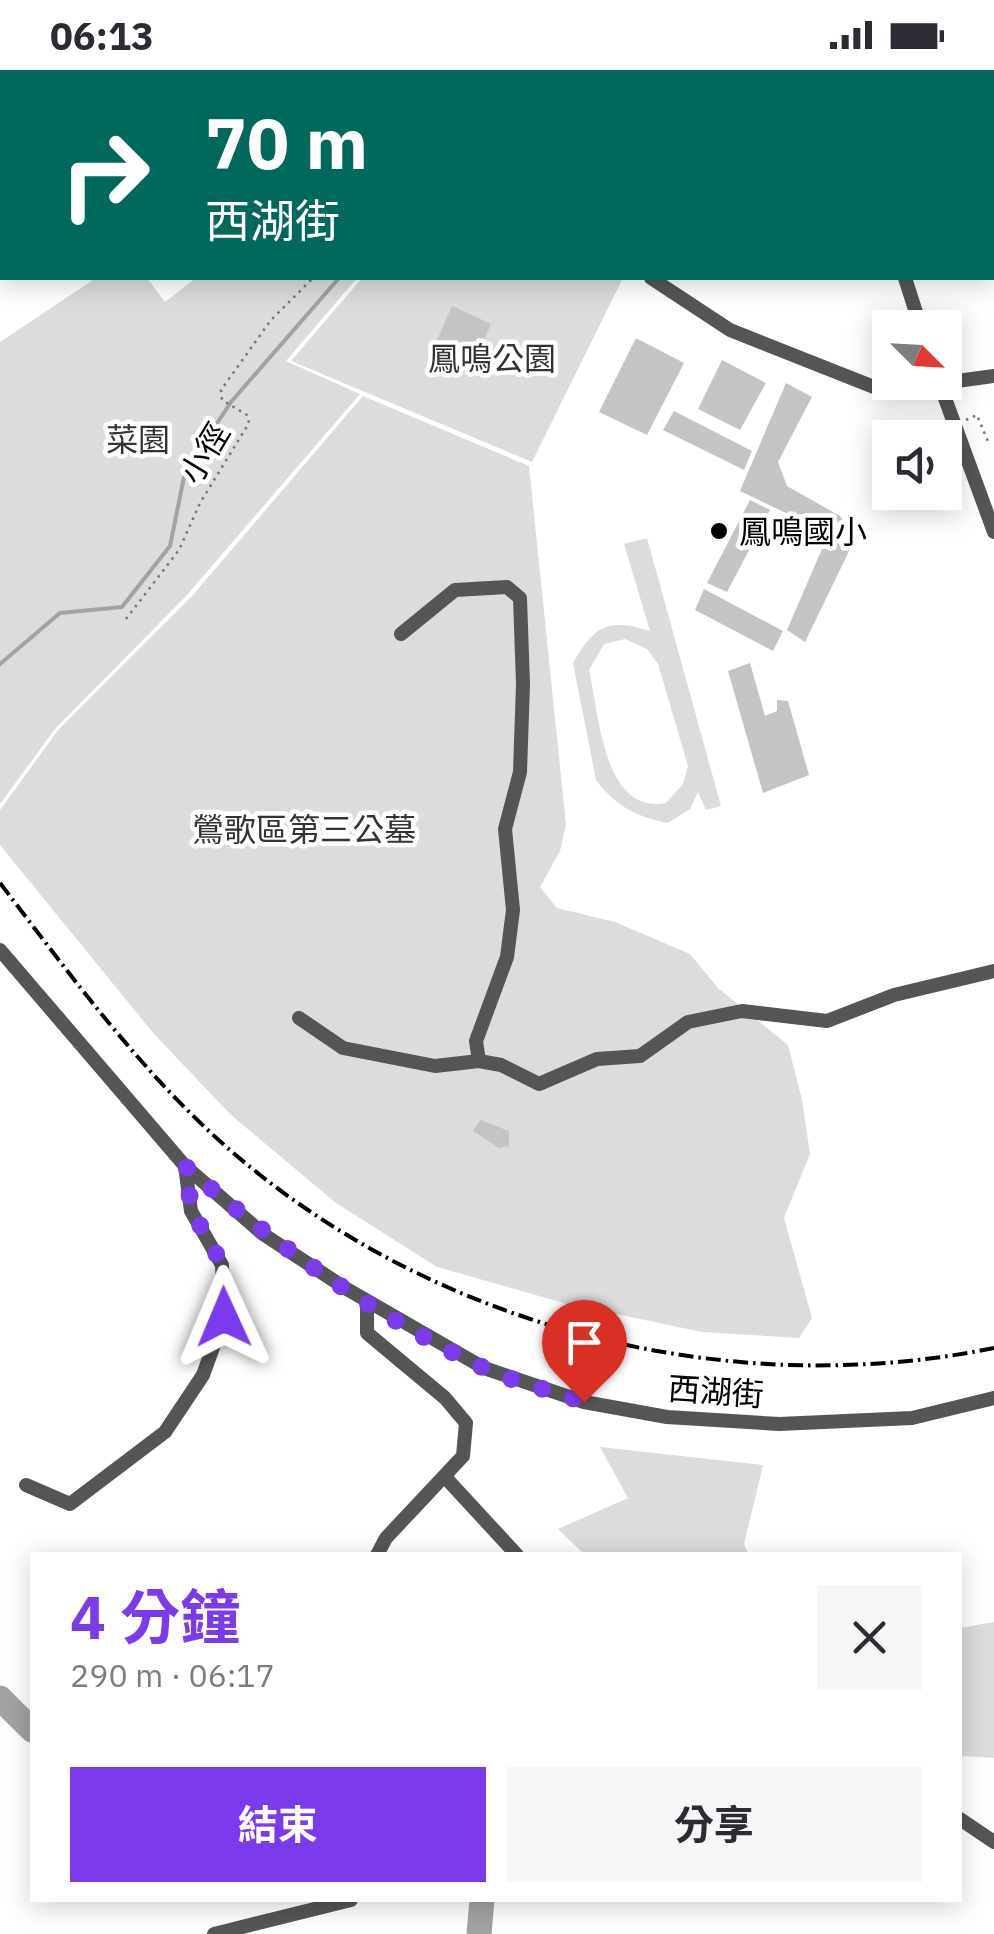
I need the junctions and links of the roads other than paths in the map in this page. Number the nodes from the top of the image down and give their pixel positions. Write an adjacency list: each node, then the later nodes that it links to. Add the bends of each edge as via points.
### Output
1 (654, 280): 6 (street, via 730,330)
2 (905, 280): 3 (street)
3 (915, 310)
4 (994, 376): 5 (street)
5 (962, 381)
6 (872, 386)
7 (946, 400): 8 (street)
8 (994, 532)
9 (401, 634): 13 (street, via 455,590 507,588 520,598 520,772 506,829 513,910 508,957 476,1041)
10 (0, 950): 14 (street, 西湖街)
11 (994, 971): 13 (street, via 894,995 826,1021 742,1011 688,1022 640,1056 598,1059 539,1084)
12 (299, 1018): 13 (street, via 343,1048 377,1058 435,1066)
13 (479, 1061)
14 (185, 1166): 15 (street, 西湖街, via 264,1234); 18 (street, via 192,1211 222,1264 224,1317 203,1374 164,1432 70,1504)
15 (367, 1301): 16 (street, 西湖街, via 484,1368 584,1402 666,1417 780,1424 912,1418); 17 (street, via 367,1333 466,1423 463,1456)
16 (994, 1398)
17 (444, 1477): 19 (street); 20 (street)
18 (26, 1485)
19 (379, 1552)
20 (514, 1552)
21 (962, 1820): 22 (street)
22 (994, 1842)
23 (343, 1902): 24 (street)
24 (214, 1934)

